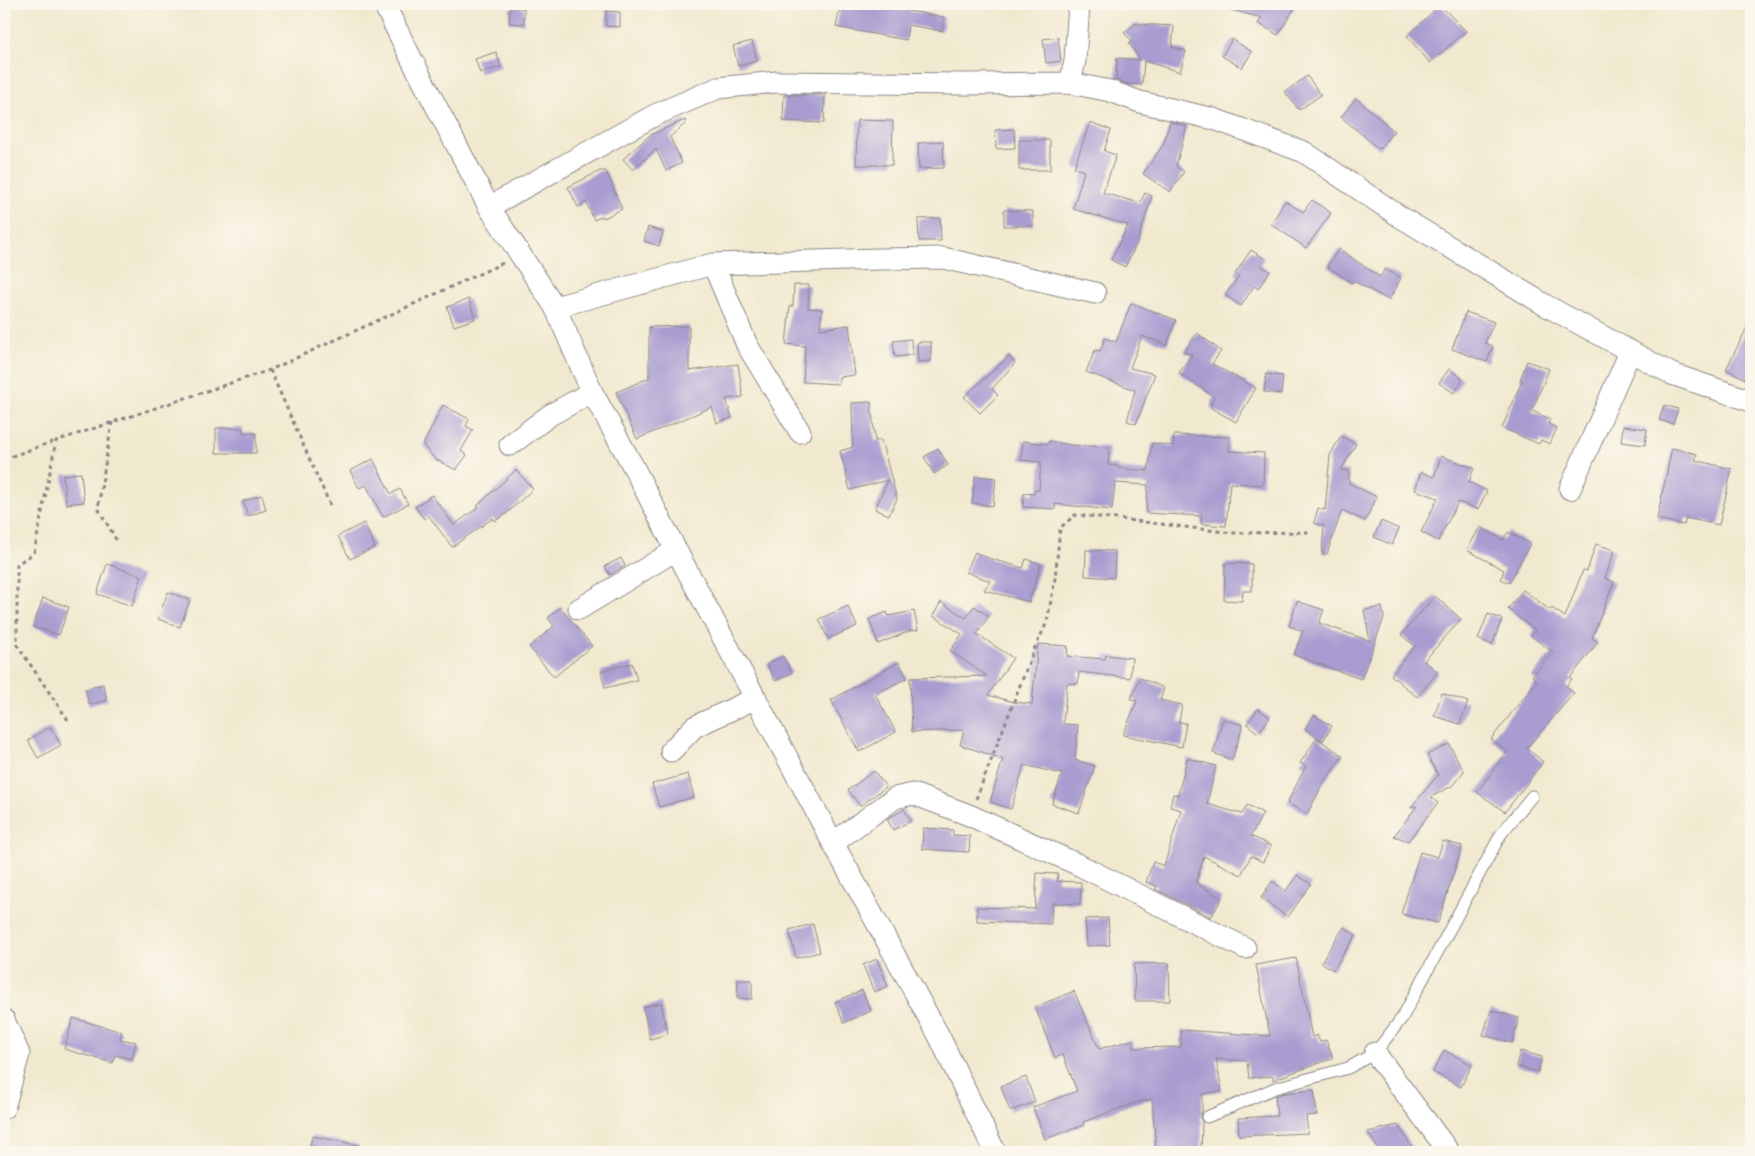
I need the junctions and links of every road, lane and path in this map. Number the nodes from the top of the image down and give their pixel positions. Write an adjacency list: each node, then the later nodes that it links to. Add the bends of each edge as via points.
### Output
1 (384, 4): 4 (street)
2 (1079, 4): 3 (street, via 1075,62)
3 (1070, 83): 4 (street, via 776,82 718,88 655,114); 9 (street, via 1214,119 1304,152 1399,216 1545,305)
4 (489, 207): 5 (street)
5 (520, 255): 8 (street); 10 (path)
6 (713, 264): 7 (street, via 943,258); 8 (street); 14 (street, via 747,345)
7 (1095, 293)
8 (555, 307): 11 (street)
9 (1630, 352): 12 (street, via 1672,374); 18 (street)
10 (270, 370): 13 (path); 19 (path)
11 (592, 392): 16 (street, via 550,415); 22 (street)
12 (1751, 401)
13 (112, 422): 15 (path); 21 (path, via 98,508)
14 (800, 432)
15 (56, 440): 17 (path); 25 (path, via 34,552 17,564 17,645)
16 (510, 445)
17 (4, 459)
18 (1570, 489)
19 (330, 505)
20 (1311, 532): 28 (path, via 1232,533 1076,515 1060,528 1047,622)
21 (118, 543)
22 (676, 550): 23 (street); 24 (street)
23 (579, 609)
24 (756, 698): 26 (street, via 694,727); 29 (street)
25 (68, 720)
26 (671, 751)
27 (1532, 796): 32 (lane, via 1502,834 1402,1018)
28 (969, 815): 29 (street, via 913,794 895,798); 30 (street, via 1081,866)
29 (833, 843): 35 (street, via 939,1036)
30 (1245, 948)
31 (4, 1020): 33 (street, via 19,1054)
32 (1375, 1053): 34 (lane, via 1348,1068 1275,1088); 36 (street)
33 (4, 1108)
34 (1208, 1116)
35 (995, 1152)
36 (1449, 1152)

